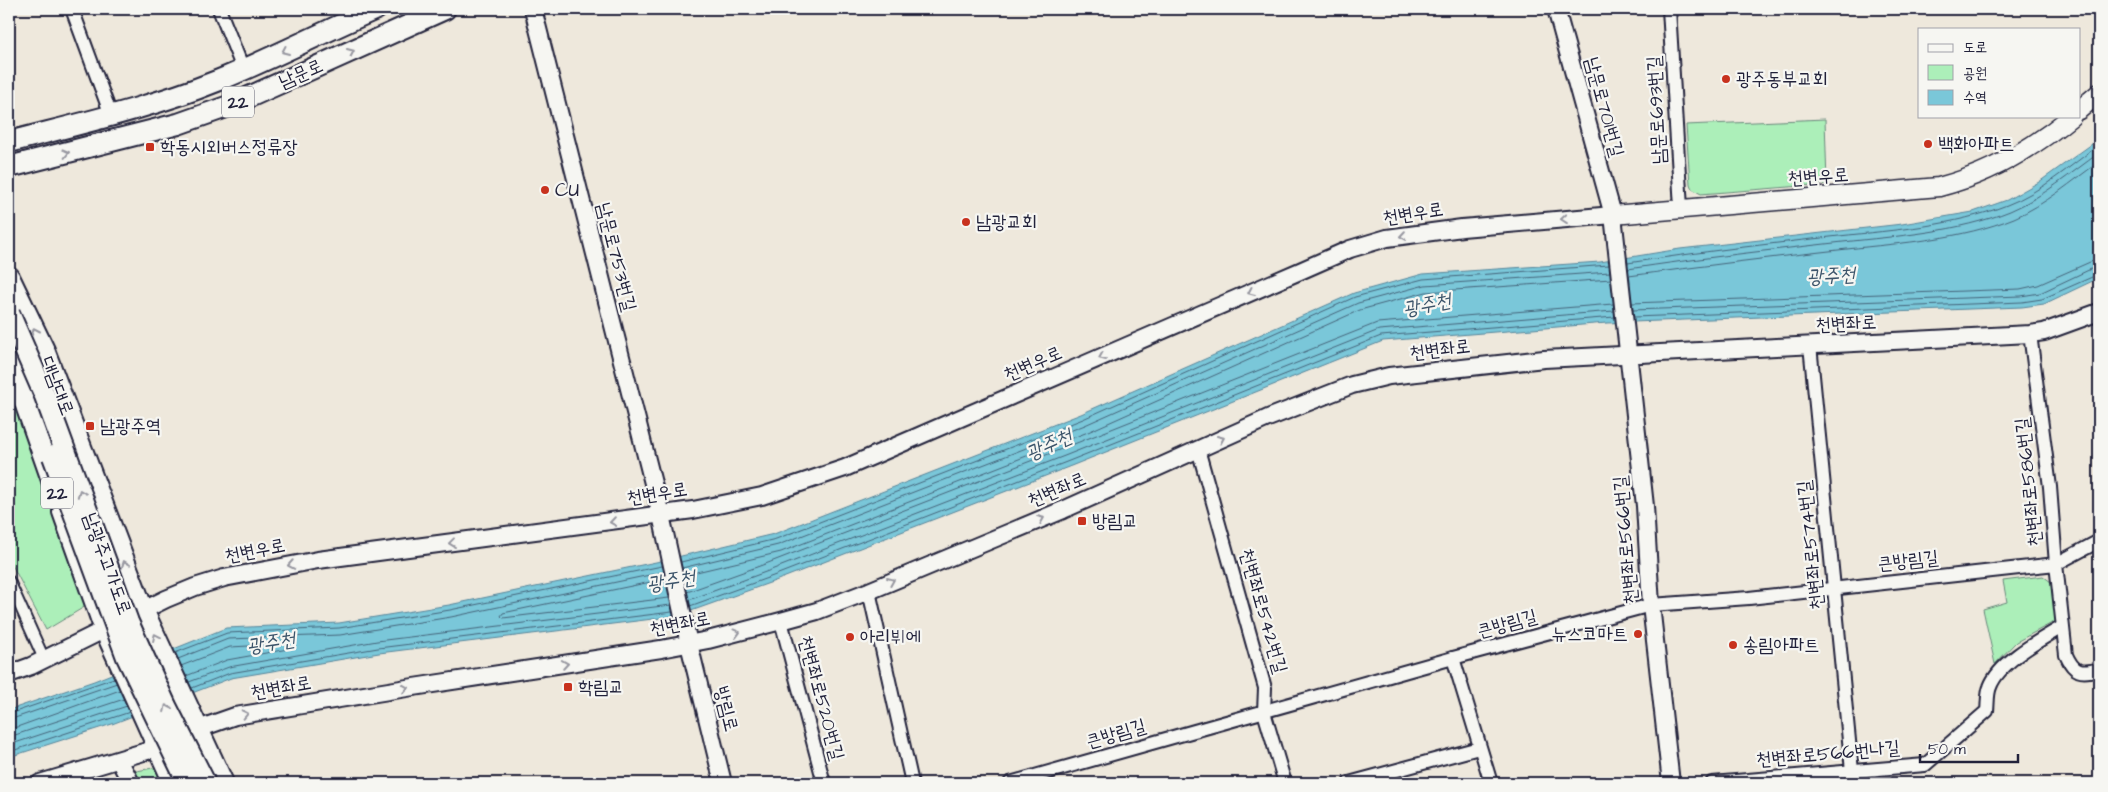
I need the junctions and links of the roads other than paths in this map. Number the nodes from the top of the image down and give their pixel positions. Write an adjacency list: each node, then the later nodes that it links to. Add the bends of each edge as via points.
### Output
1 (72, 9): 11 (street)
2 (219, 9): 8 (street)
3 (376, 9): 8 (main road, 남문로 / 22, one-way to 8)
4 (445, 9): 14 (main road, 남문로 / 22, one-way to 4, via 178,124 229,106)
5 (533, 9): 26 (street, 남문로753번길)
6 (1556, 9): 16 (street, 남문로701번길)
7 (1669, 9): 15 (street, 남문로693번길)
8 (243, 69): 11 (main road, 남문로 / 22, via 216,82)
9 (2099, 93): 10 (main road)
10 (2080, 109)
11 (111, 115): 13 (main road, 남문로 / 22)
12 (2069, 118): 15 (main road, 천변우로, via 2013,158 1974,176 1939,187)
13 (9, 142)
14 (12, 170)
15 (1681, 208): 16 (main road, 천변우로)
16 (1613, 215): 23 (street, 남문로701번길); 26 (street, 천변우로, one-way to 26, via 1462,228 1373,242 845,468 762,496)
17 (9, 277): 33 (main road, 대남대로 / 22, one-way to 17, via 44,350)
18 (2099, 312): 20 (street, 천변좌로)
19 (9, 313): 52 (main road, 남광주고가도로, one-way to 19, bridge, via 128,622 45,396)
20 (2030, 334): 22 (street, 천변좌로); 28 (street, 천변좌로586번길)
21 (9, 340): 51 (main road, 남광주고가도로, bridge, via 127,657)
22 (1810, 345): 23 (street, 천변좌로); 30 (street, 천변좌로574번길)
23 (1627, 354): 25 (street, 천변좌로, one-way to 23, via 1352,385 1389,376 1477,365); 32 (street, 천변좌로566번길, via 1645,506)
24 (9, 357): 36 (main road, 대남대로 / 22)
25 (1198, 449): 31 (street, 천변좌로, one-way to 25, via 1063,510); 42 (street, 천변좌로542번길, via 1265,688)
26 (661, 515): 33 (street, 천변우로, one-way to 33, via 268,569 195,587); 37 (street, 남문로753번길)
27 (2099, 541): 28 (street)
28 (2056, 564): 30 (street, 큰방림길); 35 (street, 천변좌로586번길)
29 (9, 581): 39 (street)
30 (1834, 588): 32 (street, 큰방림길); 47 (street, 천변좌로574번길)
31 (868, 591): 34 (street, 천변좌로); 56 (street)
32 (1651, 605): 38 (street, 큰방림길); 61 (street, 천변좌로566번길)
33 (143, 610): 36 (street, 천변우로); 43 (main road, 22, one-way to 33)
34 (781, 622): 37 (street, 천변좌로, one-way to 34); 55 (street, 천변좌로520번길)
35 (2062, 627): 40 (street, 천변좌로586번길, via 2071,666 2086,673); 47 (street, 천변좌로566번나길, via 2021,651 1996,676 1989,688 1987,711 1926,765)
36 (105, 630): 39 (street, 천변우로); 44 (main road, 22)
37 (689, 644): 43 (street, 천변좌로, one-way to 37, via 261,711); 54 (street, 방림로)
38 (1452, 658): 42 (street, 큰방림길); 45 (street)
39 (44, 659): 41 (street, 천변우로)
40 (2099, 669)
41 (9, 674)
42 (1264, 712): 57 (street, 큰방림길); 58 (street, 천변좌로542번길)
43 (198, 729): 44 (street, 천변좌로); 53 (main road, 22)
44 (157, 748): 46 (street, 천변좌로); 50 (main road, 22)
45 (1480, 748): 59 (street); 60 (street)
46 (119, 760): 48 (street, 천변좌로); 49 (street)
47 (1852, 771): 62 (street, 천변좌로566번나길)
48 (40, 783)
49 (130, 783)
50 (174, 783)
51 (188, 783)
52 (205, 783)
53 (223, 783)
54 (723, 783)
55 (824, 783)
56 (912, 783)
57 (1010, 783)
58 (1285, 783)
59 (1349, 783)
60 (1491, 783)
61 (1671, 783)
62 (1712, 783)

